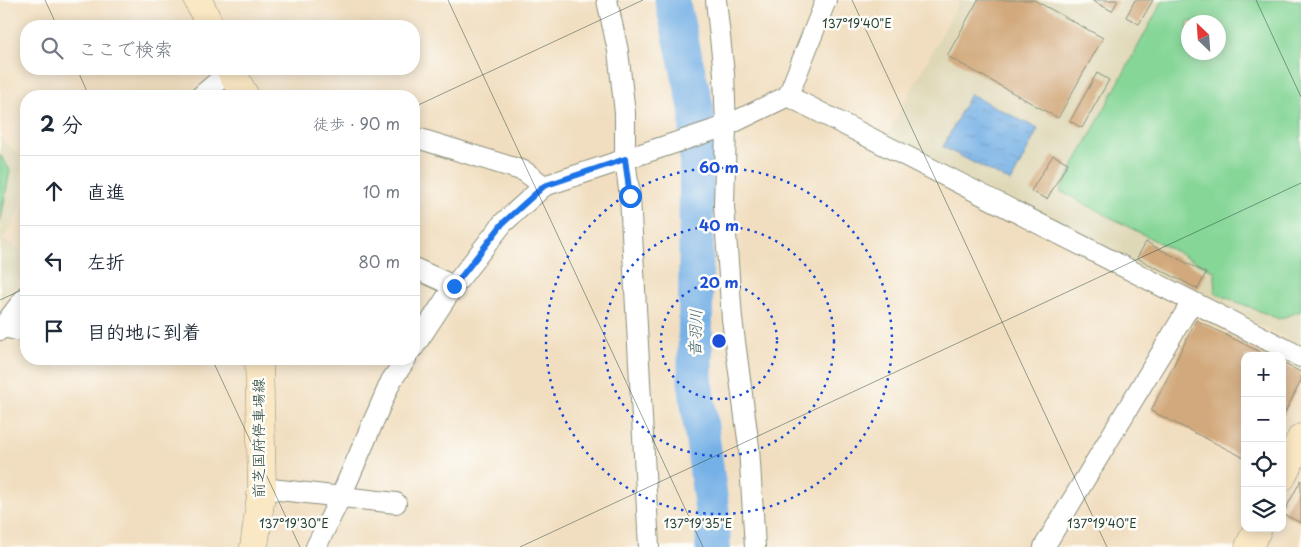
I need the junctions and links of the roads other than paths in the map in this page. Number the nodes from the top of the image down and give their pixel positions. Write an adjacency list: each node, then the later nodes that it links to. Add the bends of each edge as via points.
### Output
1 (198, 0): 5 (main road)
2 (607, 0): 13 (street, via 618,51)
3 (716, 0): 11 (street, via 724,74)
4 (826, 0): 10 (street)
5 (207, 20)
6 (224, 75): 8 (street)
7 (233, 75): 9 (main road)
8 (208, 90)
9 (242, 90)
10 (788, 96): 11 (street); 17 (street)
11 (720, 128): 13 (street); 34 (street, via 732,319 749,447)
12 (420, 139): 14 (street, via 524,171)
13 (630, 158): 14 (street); 33 (street)
14 (544, 186): 16 (street, via 503,223)
15 (420, 271): 16 (street)
16 (454, 286): 21 (street)
17 (1192, 302): 22 (street); 35 (street)
18 (20, 304): 19 (street)
19 (1, 328): 20 (street)
20 (20, 331)
21 (420, 338)
22 (1301, 357)
23 (259, 365): 27 (main road, 前芝国府停車場線)
24 (402, 365): 28 (street, via 391,381)
25 (1301, 438): 26 (main road)
26 (1286, 469)
27 (262, 488): 28 (street); 31 (main road, 前芝国府停車場線)
28 (341, 496): 29 (street); 32 (street)
29 (396, 503)
30 (1256, 532): 36 (main road)
31 (254, 547)
32 (316, 547)
33 (649, 547)
34 (755, 547)
35 (1044, 547)
36 (1249, 547)

